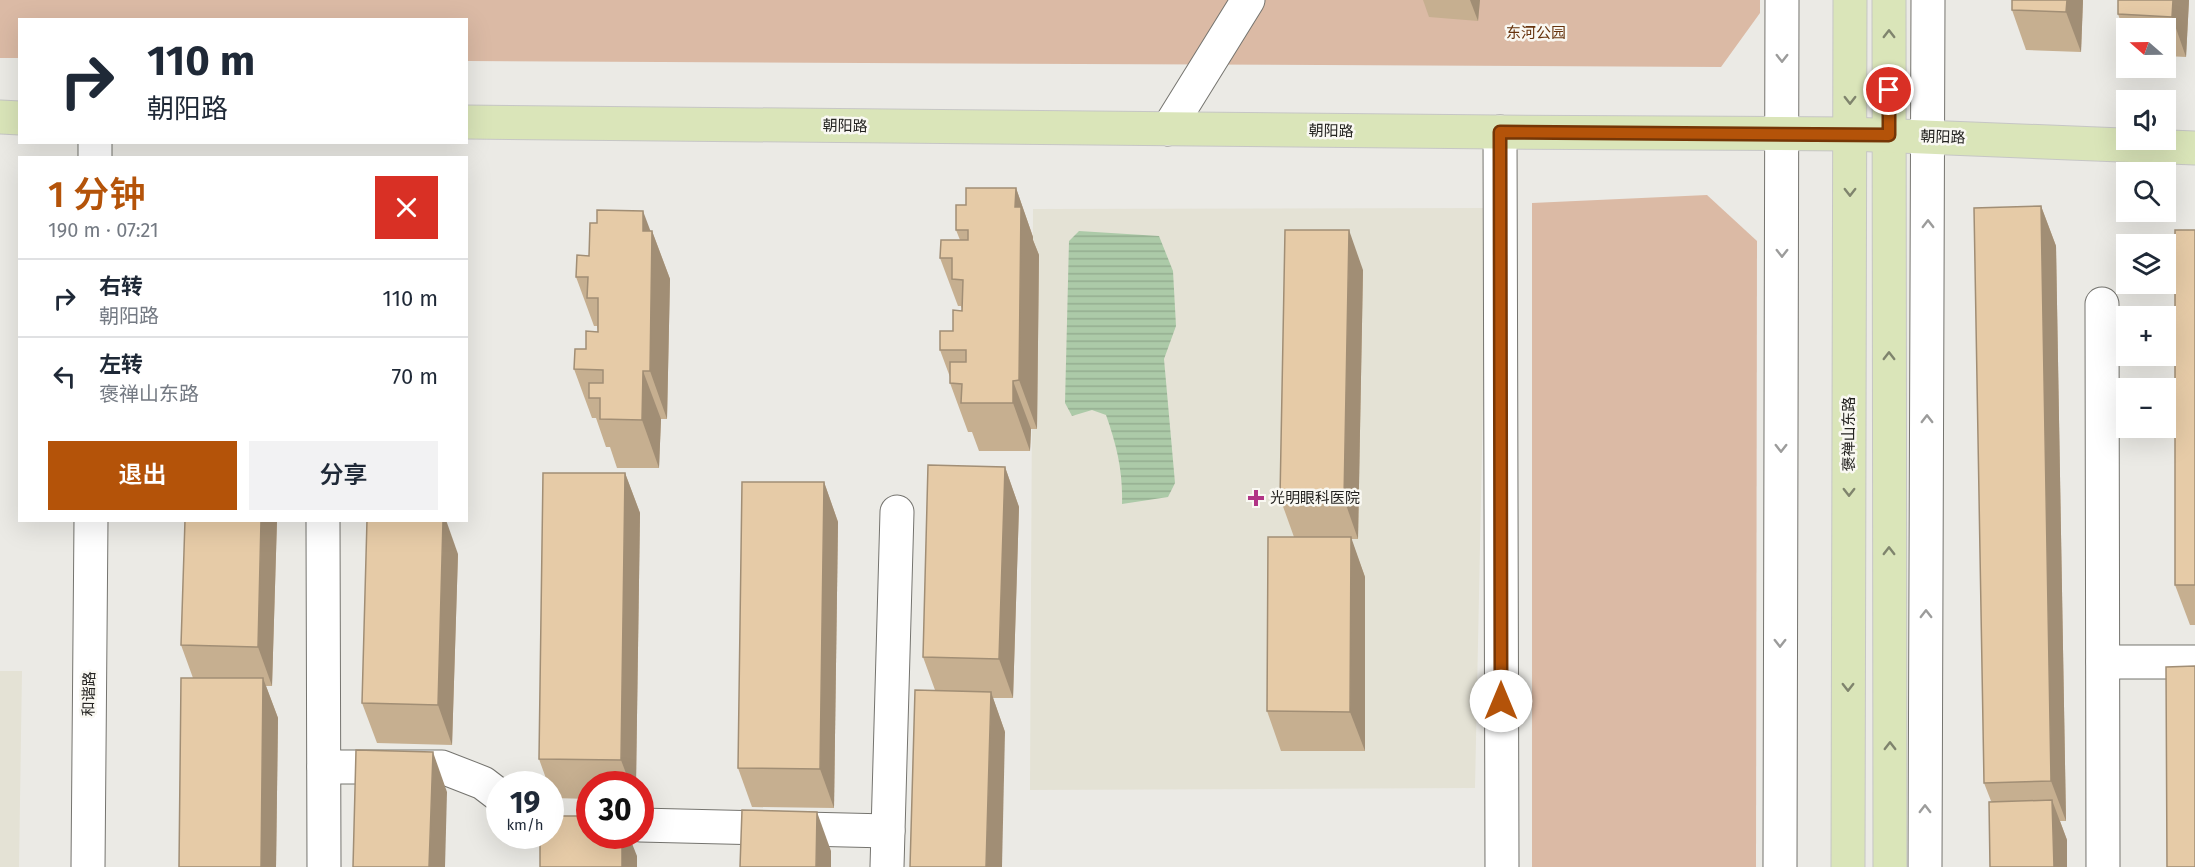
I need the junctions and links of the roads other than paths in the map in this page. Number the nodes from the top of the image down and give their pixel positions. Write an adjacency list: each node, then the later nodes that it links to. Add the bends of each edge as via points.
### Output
1 (1248, 0): 9 (street)
2 (1782, 0): 11 (street, one-way to 11)
3 (1850, 0): 12 (main road, 褒禅山东路, one-way to 12)
4 (1889, 0): 13 (main road, one-way to 4)
5 (1928, 0): 14 (street)
6 (0, 117): 7 (main road)
7 (18, 118)
8 (468, 122): 9 (main road, 朝阳路)
9 (1168, 129): 10 (main road, 朝阳路)
10 (1500, 132): 11 (main road, 朝阳路); 29 (street)
11 (1782, 133): 12 (main road, 朝阳路); 30 (street, one-way to 30)
12 (1850, 134): 13 (main road, 朝阳路); 31 (main road, 褒禅山东路, one-way to 31)
13 (1889, 135): 14 (main road, 朝阳路); 32 (main road, one-way to 13)
14 (1928, 136): 15 (main road, 朝阳路); 33 (street, one-way to 14)
15 (2195, 148)
16 (2102, 304): 20 (street)
17 (897, 512): 25 (street)
18 (91, 522): 26 (street, 和谐路)
19 (323, 522): 22 (street)
20 (2103, 662): 21 (street); 34 (street)
21 (2195, 662)
22 (324, 767): 23 (street, via 442,767); 27 (street)
23 (486, 785)
24 (654, 825): 25 (street)
25 (888, 831): 28 (street)
26 (88, 867)
27 (324, 867)
28 (887, 867)
29 (1502, 867)
30 (1780, 867)
31 (1848, 867)
32 (1890, 867)
33 (1925, 867)
34 (2103, 867)

